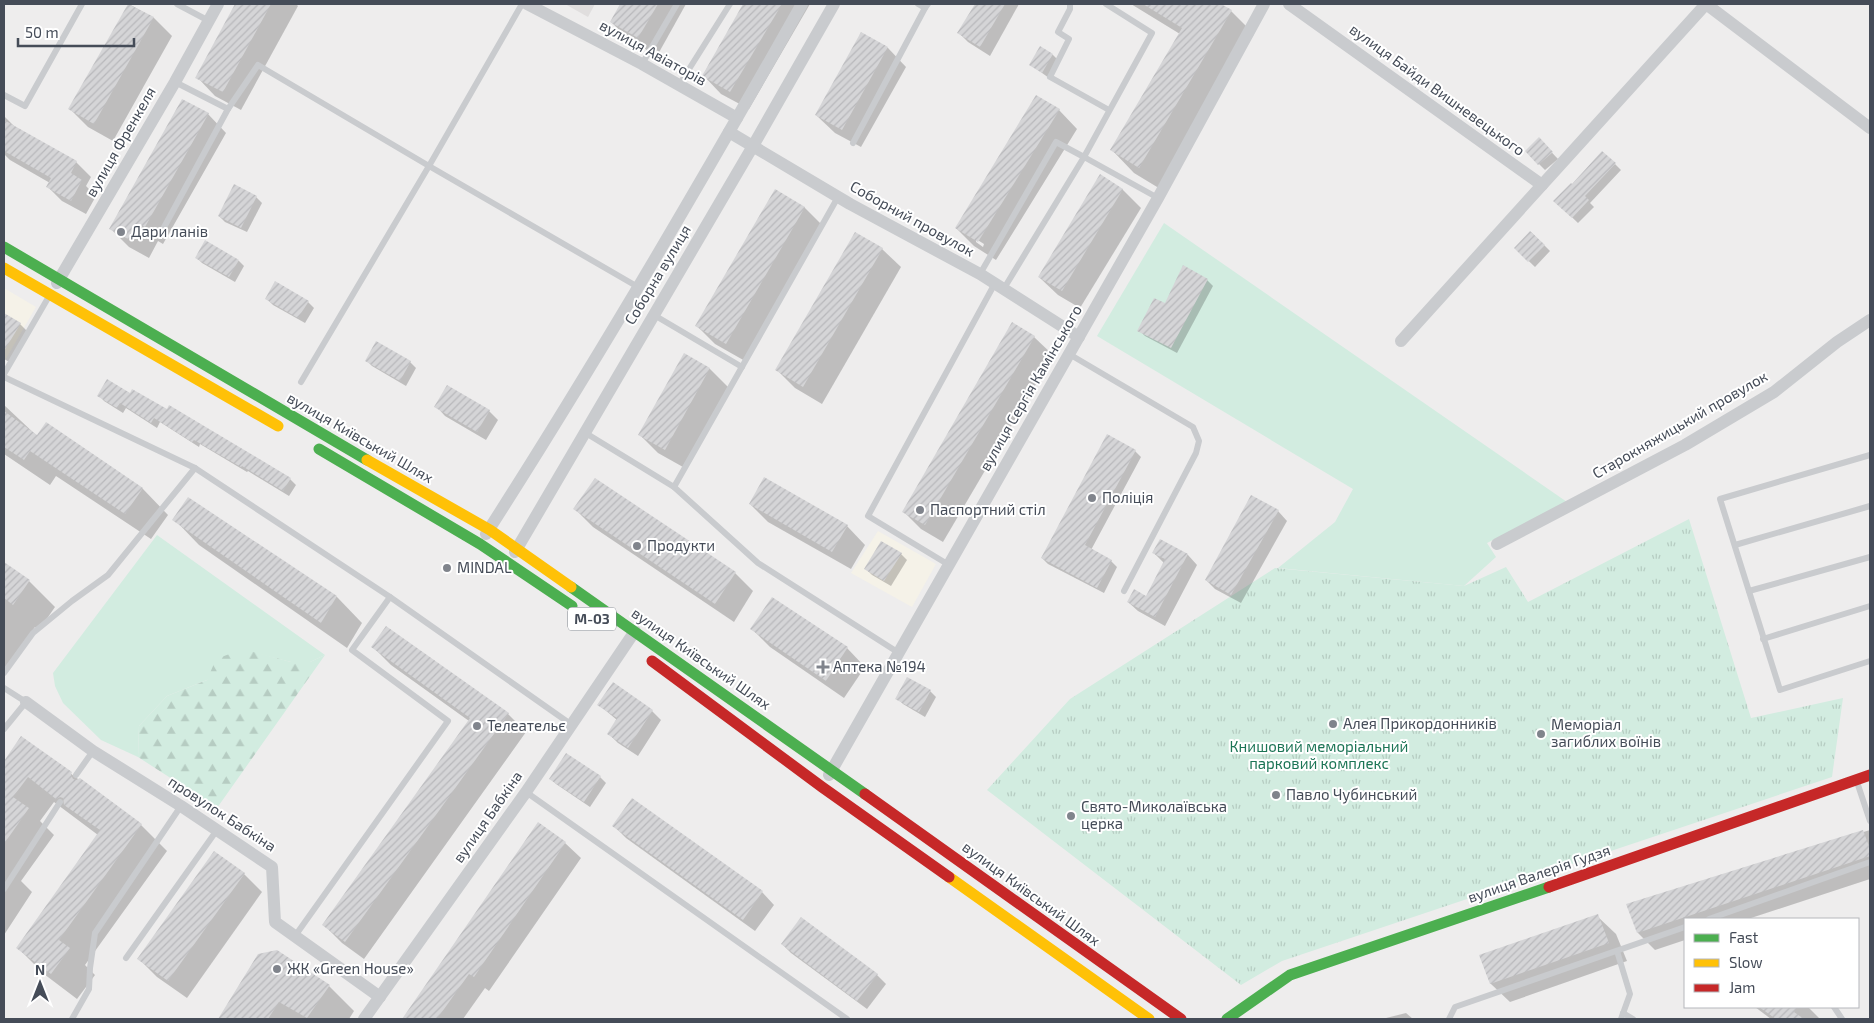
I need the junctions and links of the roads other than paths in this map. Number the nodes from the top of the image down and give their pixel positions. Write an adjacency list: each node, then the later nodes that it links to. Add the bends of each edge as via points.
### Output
1 (82, 4): 21 (lane, via 25,106)
2 (177, 4): 17 (lane)
3 (218, 4): 17 (street, вулиця Френкеля)
4 (522, 4): 30 (lane)
5 (527, 4): 18 (street, вулиця Авіаторів)
6 (677, 4): 18 (lane)
7 (730, 4): 20 (lane)
8 (802, 4): 24 (street, Соборна вулиця)
9 (834, 4): 28 (street, Соборна вулиця)
10 (918, 4): 16 (lane)
11 (1070, 4): 23 (lane, via 1058,32 1069,39 1050,77)
12 (1106, 4): 23 (lane, via 1152,33)
13 (1264, 4): 33 (street, вулиця Сергія Камінського)
14 (1288, 4): 31 (street, вулиця Байди Вишневецького)
15 (1706, 4): 25 (street); 31 (street)
16 (926, 6): 27 (lane)
17 (209, 21): 19 (street, вулиця Френкеля)
18 (642, 64): 20 (street, вулиця Авіаторів)
19 (175, 82): 22 (lane); 38 (street, вулиця Френкеля)
20 (679, 85): 24 (street, вулиця Авіаторів)
21 (4, 95)
22 (228, 109): 30 (lane, via 258,65); 34 (lane)
23 (1109, 110): 29 (lane)
24 (737, 118): 26 (street, Соборна вулиця)
25 (1870, 128)
26 (729, 132): 28 (street, Соборний провулок); 39 (street, Соборна вулиця)
27 (853, 143)
28 (753, 146): 32 (street, Соборний провулок); 42 (street, Соборна вулиця)
29 (1084, 157): 33 (lane); 37 (lane, via 1056,142); 40 (lane)
30 (429, 166): 39 (lane); 49 (lane)
31 (1542, 185): 45 (street)
32 (838, 197): 37 (street, Соборний провулок); 47 (lane)
33 (1158, 198): 44 (street, вулиця Сергія Камінського)
34 (162, 231)
35 (4, 247): 38 (main road, вулиця Київський Шлях / М-03)
36 (4, 268): 41 (main road, вулиця Київський Шлях)
37 (980, 274): 40 (street, Соборний провулок)
38 (60, 278): 41 (street, вулиця Френкеля); 57 (main road, вулиця Київський Шлях / М-03)
39 (638, 286): 57 (street, Соборна вулиця)
40 (999, 288): 44 (street, Соборний провулок); 64 (lane, via 868,516)
41 (50, 295): 48 (lane); 50 (main road, вулиця Київський Шлях)
42 (654, 315): 47 (lane); 51 (street, Соборна вулиця)
43 (1870, 320): 59 (street, Старокняжицький провулок, via 1766,397 1686,445)
44 (1078, 337): 46 (street, вулиця Сергія Камінського)
45 (1402, 341)
46 (1069, 354): 64 (street, вулиця Сергія Камінського); 65 (lane, via 1194,427 1199,441 1196,453)
47 (742, 366): 55 (lane)
48 (4, 376): 54 (lane)
49 (300, 382)
50 (288, 432)
51 (584, 432): 55 (lane); 61 (street, Соборна вулиця)
52 (313, 446): 58 (main road, вулиця Київський Шлях / М-03)
53 (1870, 455): 60 (lane, via 1720,498)
54 (195, 468): 67 (lane); 75 (lane, via 108,575 33,633)
55 (674, 487): 73 (lane, via 758,563)
56 (1870, 506): 60 (lane)
57 (490, 530): 58 (street, Соборна вулиця); 61 (main road, вулиця Київський Шлях / М-03)
58 (480, 544): 63 (main road, вулиця Київський Шлях / М-03)
59 (1497, 544)
60 (1734, 545): 66 (lane)
61 (516, 548): 63 (street, Соборна вулиця); 70 (main road, вулиця Київський Шлях / М-03)
62 (1870, 557): 66 (lane)
63 (509, 563): 69 (main road, вулиця Київський Шлях / М-03)
64 (949, 565): 73 (street, вулиця Сергія Камінського)
65 (1124, 591)
66 (1749, 592): 71 (lane)
67 (390, 597): 78 (lane); 95 (lane, via 352,650 448,721)
68 (1870, 606): 71 (lane)
69 (580, 611)
70 (635, 631): 72 (street, вулиця Бабкіна); 81 (main road, вулиця Київський Шлях / М-03)
71 (1764, 639): 74 (lane, via 1780,690)
72 (631, 646): 78 (street, вулиця Бабкіна); 85 (main road, вулиця Київський Шлях)
73 (899, 653): 81 (street, вулиця Сергія Камінського)
74 (1870, 661)
75 (4, 674)
76 (4, 688): 77 (lane)
77 (26, 702): 79 (lane); 80 (street, провулок Бабкіна)
78 (572, 725): 86 (street, вулиця Бабкіна)
79 (4, 729)
80 (93, 751): 82 (lane); 88 (street, провулок Бабкіна)
81 (832, 770): 85 (street, вулиця Сергія Камінського); 105 (main road, вулиця Київський Шлях / М-03)
82 (76, 775)
83 (1870, 775): 84 (main road, вулиця Валерія Гудзя)
84 (1856, 780): 89 (lane); 106 (main road, вулиця Валерія Гудзя, via 1290,975)
85 (822, 787): 104 (main road, вулиця Київський Шлях)
86 (526, 792): 98 (street, вулиця Бабкіна); 103 (lane)
87 (60, 802): 92 (lane)
88 (181, 806): 90 (street, провулок Бабкіна); 101 (lane, via 95,933 89,989)
89 (1870, 821)
90 (217, 830): 95 (street, провулок Бабкіна, via 272,867 275,922); 97 (lane)
91 (1870, 862): 93 (lane)
92 (4, 889)
93 (1712, 918)
94 (1684, 928): 96 (lane)
95 (295, 936): 98 (street, провулок Бабкіна)
96 (1617, 951): 100 (lane, via 1630,994); 107 (lane, via 1455,1007)
97 (126, 958)
98 (380, 997): 102 (street, вулиця Бабкіна)
99 (1835, 1008): 109 (lane)
100 (1622, 1016): 108 (lane)
101 (72, 1019)
102 (364, 1019)
103 (847, 1019)
104 (1149, 1019)
105 (1181, 1019)
106 (1227, 1019)
107 (1449, 1019)
108 (1634, 1019)
109 (1842, 1019)

